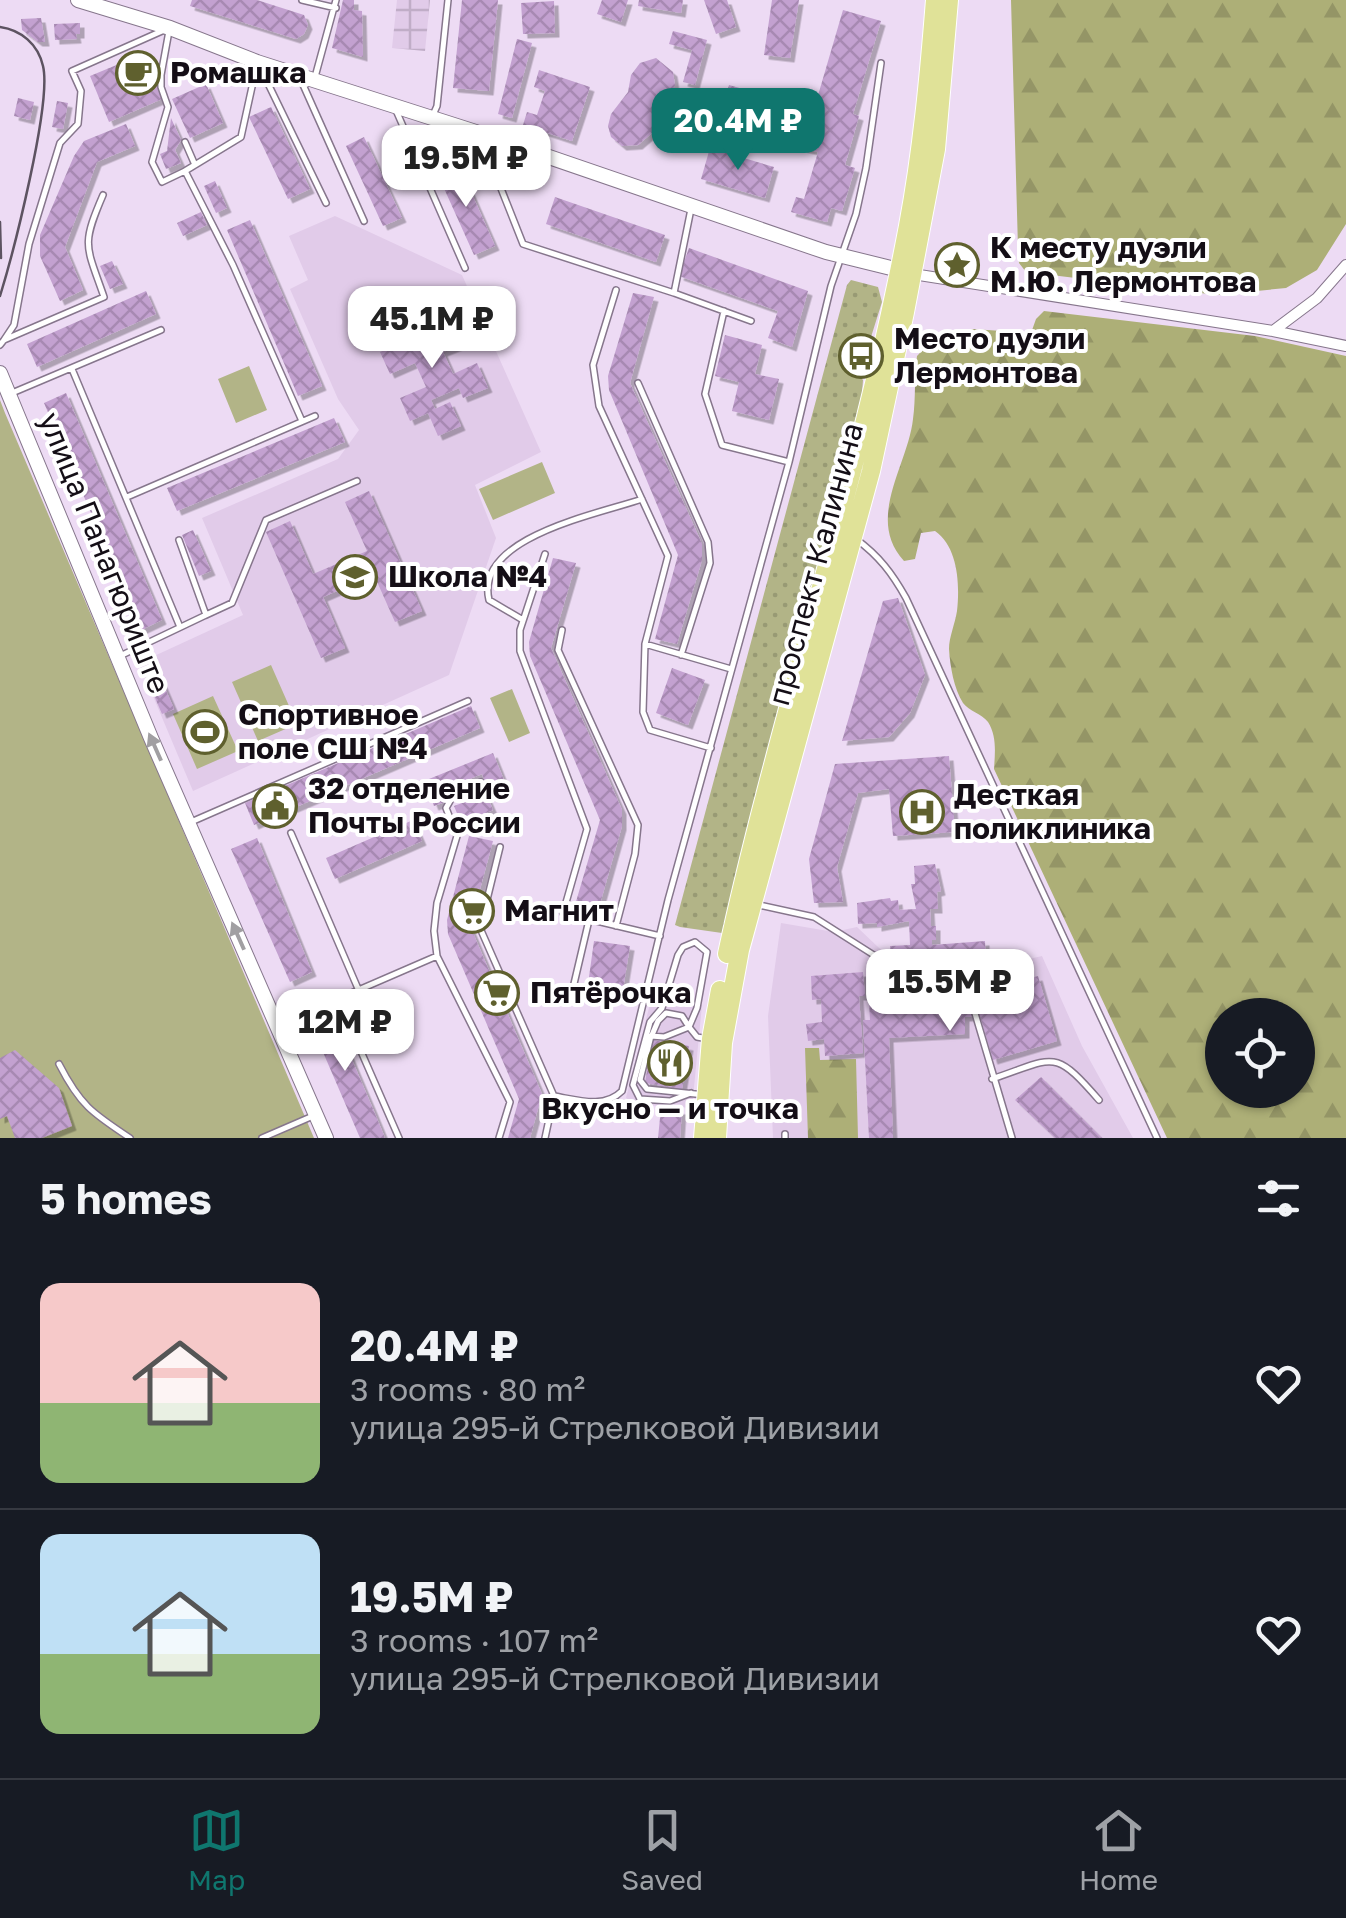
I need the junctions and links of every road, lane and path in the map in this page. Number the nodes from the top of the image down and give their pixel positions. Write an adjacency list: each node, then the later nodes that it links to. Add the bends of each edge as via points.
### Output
1 (78, 0): 8 (street)
2 (302, 0): 7 (lane)
3 (336, 0): 7 (lane)
4 (448, 0): 13 (lane)
5 (936, 0): 25 (main road, проспект Калинина)
6 (950, 0): 25 (main road, проспект Калинина, via 936,150)
7 (336, 8): 11 (lane)
8 (170, 28): 9 (street); 17 (lane, via 161,88 168,107 152,162 162,182); 32 (lane, via 72,71 81,91 78,124 60,143 14,325)
9 (257, 62): 11 (street); 16 (lane, via 241,137); 19 (lane)
10 (881, 62): 22 (lane, via 866,168)
11 (306, 77): 12 (street); 21 (lane)
12 (394, 106): 13 (street); 24 (lane)
13 (432, 117): 14 (street)
14 (479, 133): 20 (street); 27 (lane, via 523,244)
15 (185, 142): 16 (lane)
16 (195, 165): 17 (lane)
17 (185, 171): 39 (lane)
18 (103, 195): 32 (lane, via 87,232 104,297)
19 (326, 203)
20 (692, 206): 22 (street); 27 (lane)
21 (364, 221)
22 (841, 256): 25 (street); 40 (lane)
23 (1346, 265): 31 (street)
24 (465, 268)
25 (906, 272): 31 (street); 41 (main road, проспект Калинина)
26 (616, 290): 44 (lane, via 593,365 599,406)
27 (674, 293): 28 (lane)
28 (724, 311): 29 (lane); 40 (lane, via 705,394 722,445)
29 (752, 321)
30 (161, 330): 34 (lane)
31 (1274, 331): 33 (street)
32 (2, 343)
33 (1346, 346)
34 (72, 369): 37 (lane); 43 (lane)
35 (0, 373): 37 (street, улица Панагюриште)
36 (638, 383): 53 (lane, via 708,542 710,564)
37 (9, 395): 54 (street, улица Панагюриште)
38 (315, 416): 39 (lane)
39 (302, 422): 43 (lane)
40 (789, 462): 55 (lane)
41 (862, 468): 45 (main road, проспект Калинина); 73 (main road, проспект Калинина, via 730,942)
42 (357, 480): 48 (lane, via 266,520 232,604)
43 (128, 497): 50 (lane)
44 (642, 499): 49 (lane, via 550,528 511,548 490,574 487,590 489,600); 52 (lane, via 668,556)
45 (853, 538): 62 (main road, проспект Калинина); 89 (lane, via 877,555 906,598)
46 (179, 540): 48 (lane)
47 (545, 554): 49 (lane)
48 (206, 615): 50 (lane)
49 (523, 620): 63 (lane, via 520,650 586,830 563,913)
50 (180, 628): 54 (lane)
51 (562, 630): 64 (lane, via 558,650 638,825)
52 (645, 644): 53 (lane); 57 (lane, via 650,730)
53 (681, 655): 55 (lane)
54 (117, 657): 59 (street, улица Панагюриште, one-way to 54)
55 (731, 670): 57 (lane)
56 (468, 702): 59 (lane)
57 (711, 748): 65 (lane)
58 (480, 782): 66 (lane, via 448,796 457,836 436,904)
59 (188, 823): 70 (street, улица Панагюриште, one-way to 59)
60 (291, 833): 67 (lane)
61 (500, 847): 77 (lane, via 480,928)
62 (753, 904): 75 (lane, via 814,917 902,973 966,983); 87 (main road, проспект Калинина, via 728,1011)
63 (589, 920): 64 (lane); 69 (lane, via 573,988)
64 (616, 926): 65 (lane)
65 (660, 936): 69 (lane)
66 (437, 956): 67 (lane); 84 (lane, via 510,1102)
67 (359, 991): 68 (lane)
68 (338, 999): 70 (lane); 83 (lane)
69 (645, 1000): 77 (lane, via 622,1090 613,1100)
70 (277, 1025): 79 (street, улица Панагюриште)
71 (690, 1027): 72 (lane); 72 (lane, via 682,1016 666,1014); 73 (lane); 76 (lane, via 707,952 694,942 678,954 633,1085 640,1098)
72 (652, 1036): 76 (lane, via 643,1087)
73 (711, 1039): 76 (main road, проспект Калинина)
74 (59, 1064): 80 (lane, via 75,1096)
75 (992, 1078): 78 (lane, via 1061,1062); 88 (lane)
76 (698, 1094): 86 (main road, проспект Калинина)
77 (554, 1096): 85 (lane)
78 (1099, 1100)
79 (316, 1115): 81 (lane); 82 (street, улица Панагюриште)
80 (130, 1138)
81 (262, 1138)
82 (326, 1138)
83 (399, 1138)
84 (499, 1138)
85 (545, 1138)
86 (703, 1138)
87 (717, 1138)
88 (1012, 1138)
89 (1157, 1138)

